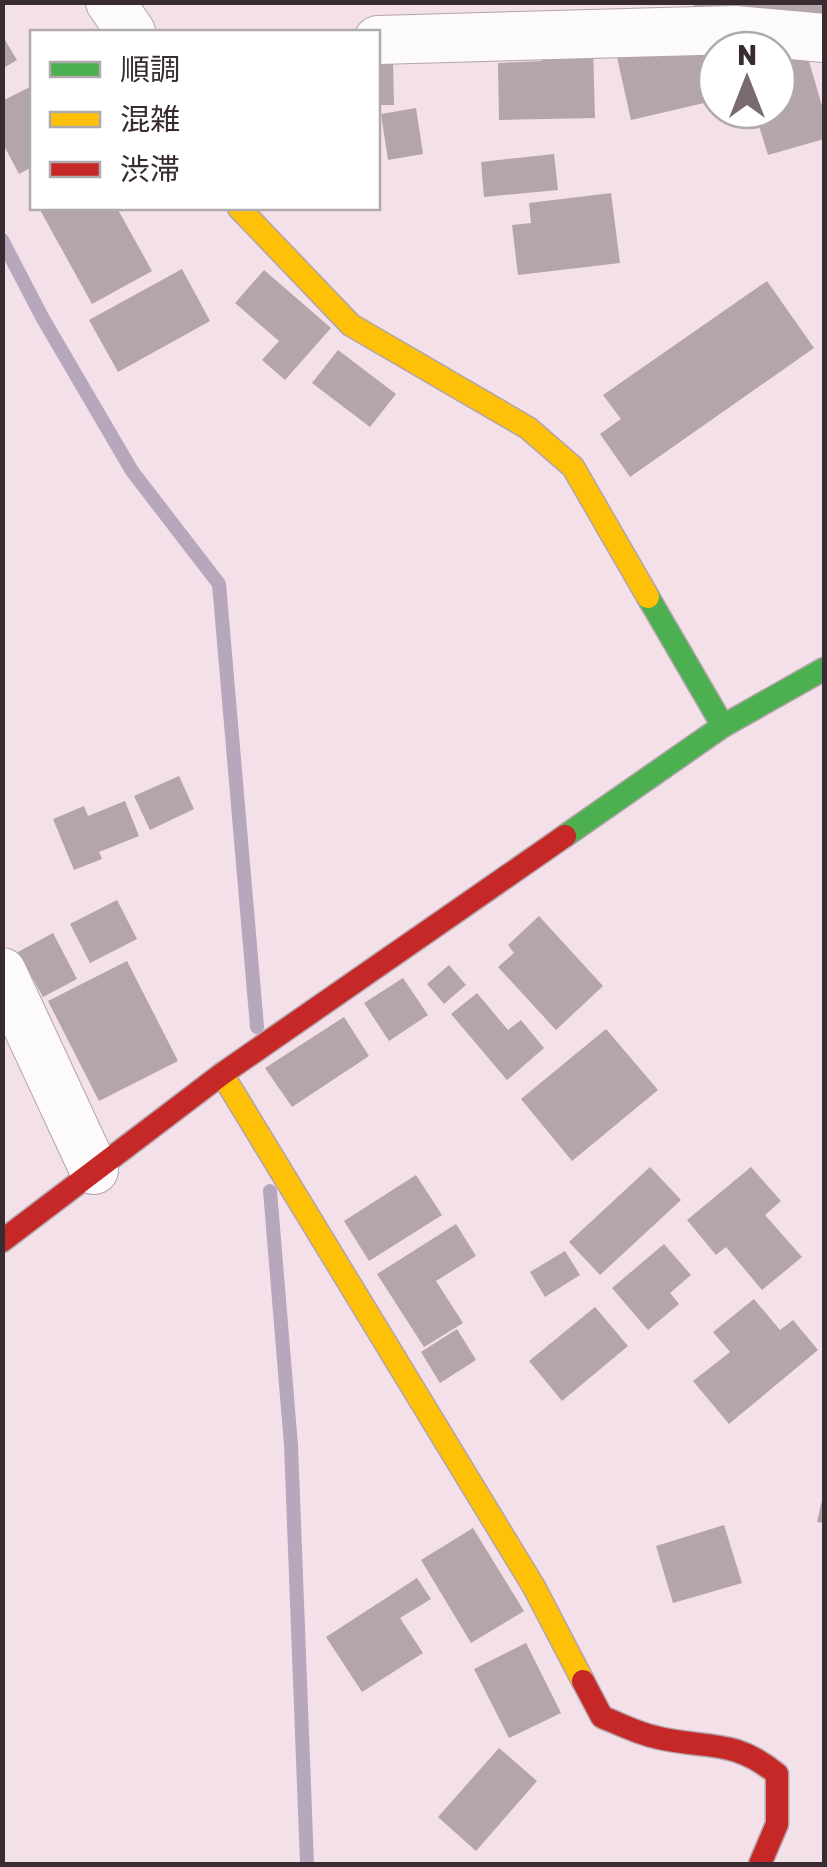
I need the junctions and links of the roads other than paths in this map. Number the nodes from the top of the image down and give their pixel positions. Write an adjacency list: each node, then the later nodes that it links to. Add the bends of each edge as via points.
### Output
1 (110, 2): 2 (street)
2 (130, 30)
3 (824, 38): 4 (street, via 735,30)
4 (380, 40)
5 (241, 210): 7 (street, via 351,326 528,428 572,467)
6 (824, 668): 7 (street)
7 (723, 726): 9 (street)
8 (2, 972): 10 (street)
9 (222, 1074): 10 (street); 12 (street, via 534,1587 602,1717 655,1738 729,1745 757,1755 777,1774 776,1824)
10 (94, 1170): 11 (street)
11 (2, 1241)
12 (760, 1864)

